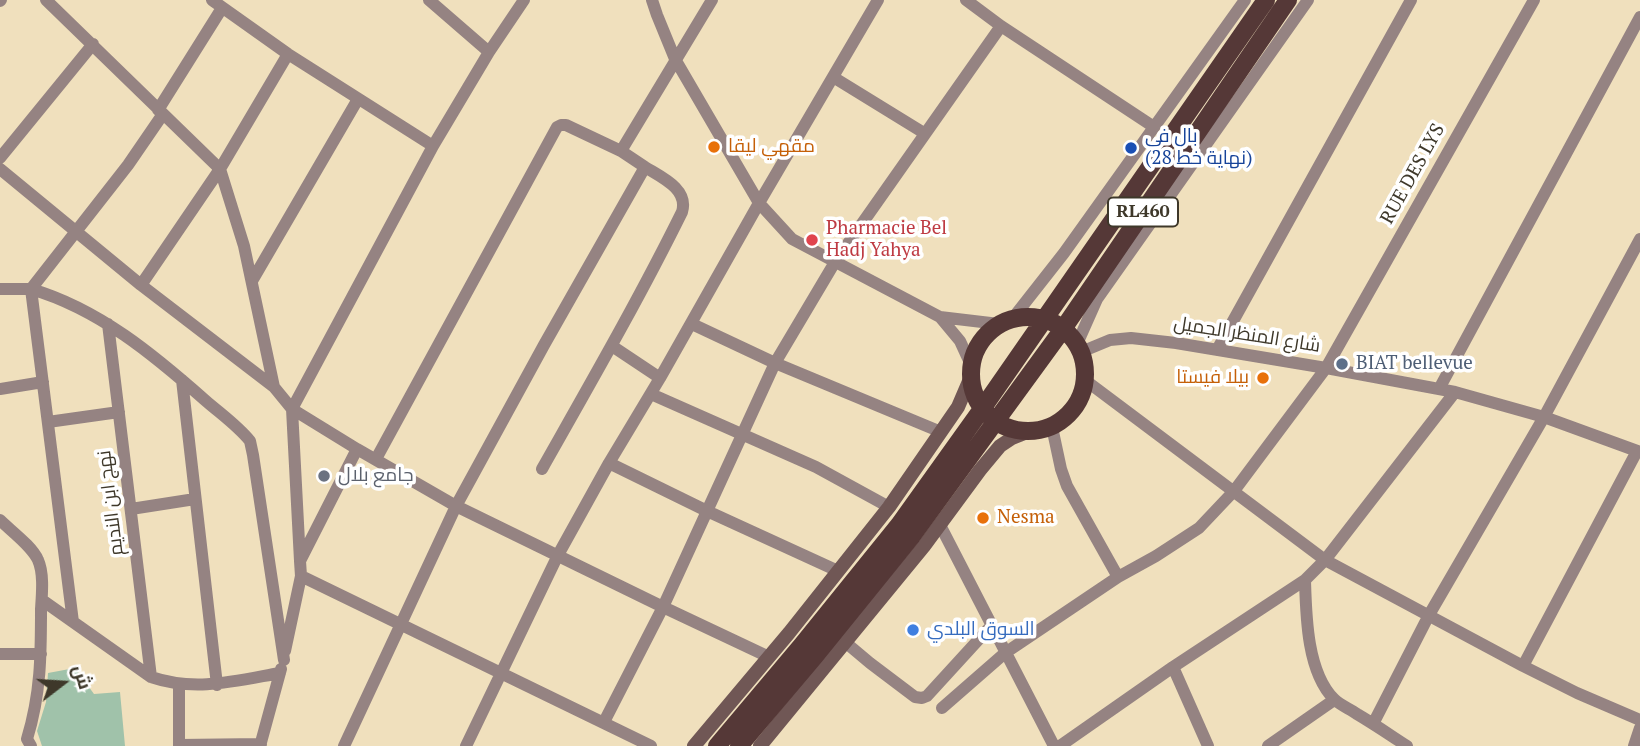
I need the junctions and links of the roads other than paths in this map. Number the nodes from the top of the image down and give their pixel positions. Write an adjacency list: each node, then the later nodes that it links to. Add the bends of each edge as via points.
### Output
1 (46, 0): 17 (street)
2 (429, 0): 18 (street)
3 (524, 0): 18 (street)
4 (652, 0): 20 (street)
5 (712, 0): 20 (street)
6 (878, 0): 21 (street)
7 (966, 0): 16 (street)
8 (1245, 0): 24 (street)
9 (1266, 0): 41 (main road, RL460)
10 (1288, 0): 45 (main road, RL460)
11 (1308, 0): 47 (street, via 1097,299)
12 (1412, 0): 48 (street)
13 (1534, 0): 50 (street, RUE DES LYS)
14 (217, 4): 19 (street); 23 (street)
15 (1640, 16): 58 (street)
16 (1001, 26): 24 (street); 25 (street)
17 (93, 44): 23 (street); 28 (street)
18 (489, 52): 26 (street)
19 (288, 54): 22 (street); 31 (street)
20 (676, 60): 27 (street); 32 (street)
21 (833, 77): 25 (street); 32 (street)
22 (358, 99): 26 (street); 36 (street)
23 (161, 112): 31 (street); 33 (street)
24 (1154, 127): 42 (street, via 1064,253)
25 (924, 133): 35 (street)
26 (433, 146): 61 (street)
27 (621, 151): 29 (street); 73 (street, via 566,125 557,127)
28 (0, 158)
29 (645, 167): 46 (street, via 674,186 684,206); 78 (street)
30 (0, 169): 33 (street)
31 (220, 169): 36 (street); 37 (street)
32 (759, 203): 35 (street, via 792,239); 44 (street)
33 (77, 232): 37 (street); 39 (street)
34 (1638, 247): 64 (street)
35 (835, 262): 40 (street); 49 (street)
36 (252, 281): 56 (street)
37 (141, 285): 56 (street)
38 (0, 289): 39 (street)
39 (32, 289): 43 (street, via 73,304); 55 (street)
40 (940, 317): 42 (street); 51 (street, via 960,341)
41 (1044, 319): 42 (main road, via 1029,316); 45 (main road); 62 (main road, RL460)
42 (1006, 321): 51 (main road, via 976,349)
43 (108, 324): 53 (street); 63 (street, نهج ابن النديم)
44 (692, 324): 49 (street); 52 (street)
45 (1063, 329): 47 (main road); 66 (main road, RL460)
46 (612, 346): 52 (street); 75 (street)
47 (1079, 348): 48 (street, شارع المنظر الجميل, via 1130,338); 54 (main road)
48 (1217, 350): 50 (street, شارع المنظر الجميل)
49 (775, 363): 68 (street); 70 (street)
50 (1326, 368): 58 (street, شارع المنظر الجميل); 76 (street, RUE DES LYS)
51 (971, 372): 62 (main road, via 974,395); 68 (main road, via 958,407)
52 (660, 378): 60 (street)
53 (182, 380): 77 (street); 102 (street, via 252,444)
54 (1085, 380): 67 (main road, via 1069,415); 76 (street)
55 (43, 382): 57 (street); 65 (street)
56 (274, 387): 61 (street)
57 (0, 389)
58 (1439, 389): 59 (street, شارع المنظر الجميل)
59 (1455, 392): 64 (street, شارع المنظر الجميل); 85 (street)
60 (651, 394): 70 (street); 74 (street)
61 (292, 409): 71 (street); 86 (street)
62 (982, 409): 66 (main road); 123 (main road, via 898,525)
63 (119, 412): 65 (street); 80 (street, نهج ابن النديم)
64 (1544, 417): 72 (street, شارع المنظر الجميل); 93 (street)
65 (48, 422): 94 (street)
66 (995, 422): 69 (main road); 124 (main road, via 912,536)
67 (1052, 427): 69 (main road); 89 (street, via 1067,486)
68 (940, 432): 79 (main road)
69 (1027, 432): 83 (main road, via 1000,446)
70 (742, 436): 79 (street, via 816,467); 81 (street)
71 (357, 449): 73 (street); 86 (street)
72 (1638, 451): 103 (street)
73 (376, 459): 78 (street)
74 (609, 463): 81 (street); 84 (street)
75 (542, 469)
76 (1234, 491): 85 (street); 89 (street, RUE DES LYS, via 1199,528)
77 (195, 499): 80 (street); 108 (street)
78 (456, 506): 84 (street); 95 (street)
79 (890, 506): 87 (main road)
80 (131, 509): 106 (street, نهج ابن النديم)
81 (707, 511): 87 (street); 92 (street)
82 (0, 520): 91 (street, via 38,559)
83 (940, 525): 96 (street); 97 (main road)
84 (558, 555): 92 (street); 105 (street)
85 (1325, 560): 90 (street); 93 (street)
86 (300, 561): 88 (street)
87 (838, 571): 101 (main road)
88 (301, 576): 95 (street); 102 (street)
89 (1118, 577): 98 (street, RUE DES LYS)
90 (1305, 580): 104 (street); 109 (street, via 1312,653)
91 (42, 600): 94 (street); 100 (street)
92 (663, 607): 101 (street); 112 (street)
93 (1429, 615): 103 (street); 113 (street)
94 (73, 622): 106 (street)
95 (400, 625): 105 (street); 119 (street)
96 (991, 626): 97 (street, via 922,698); 98 (street)
97 (845, 642): 118 (main road)
98 (1005, 653): 110 (street, RUE DES LYS); 125 (street)
99 (0, 654): 100 (street)
100 (41, 654): 115 (street)
101 (769, 657): 122 (main road)
102 (282, 666): 108 (street); 117 (street)
103 (1523, 666): 111 (street)
104 (1173, 667): 126 (street); 127 (street)
105 (500, 674): 112 (street); 120 (street)
106 (151, 677): 107 (street)
107 (179, 684): 108 (street); 116 (street)
108 (217, 685)
109 (1334, 700): 113 (street); 128 (street)
110 (942, 708)
111 (1640, 720)
112 (604, 722): 121 (street)
113 (1373, 724): 129 (street)
114 (1640, 728): 130 (street)
115 (27, 744)
116 (179, 745): 117 (street)
117 (260, 745)
118 (763, 745)
119 (344, 746)
120 (466, 746)
121 (651, 746)
122 (694, 746)
123 (717, 746)
124 (739, 746)
125 (1054, 746)
126 (1060, 746)
127 (1208, 746)
128 (1268, 746)
129 (1407, 746)
130 (1634, 746)

